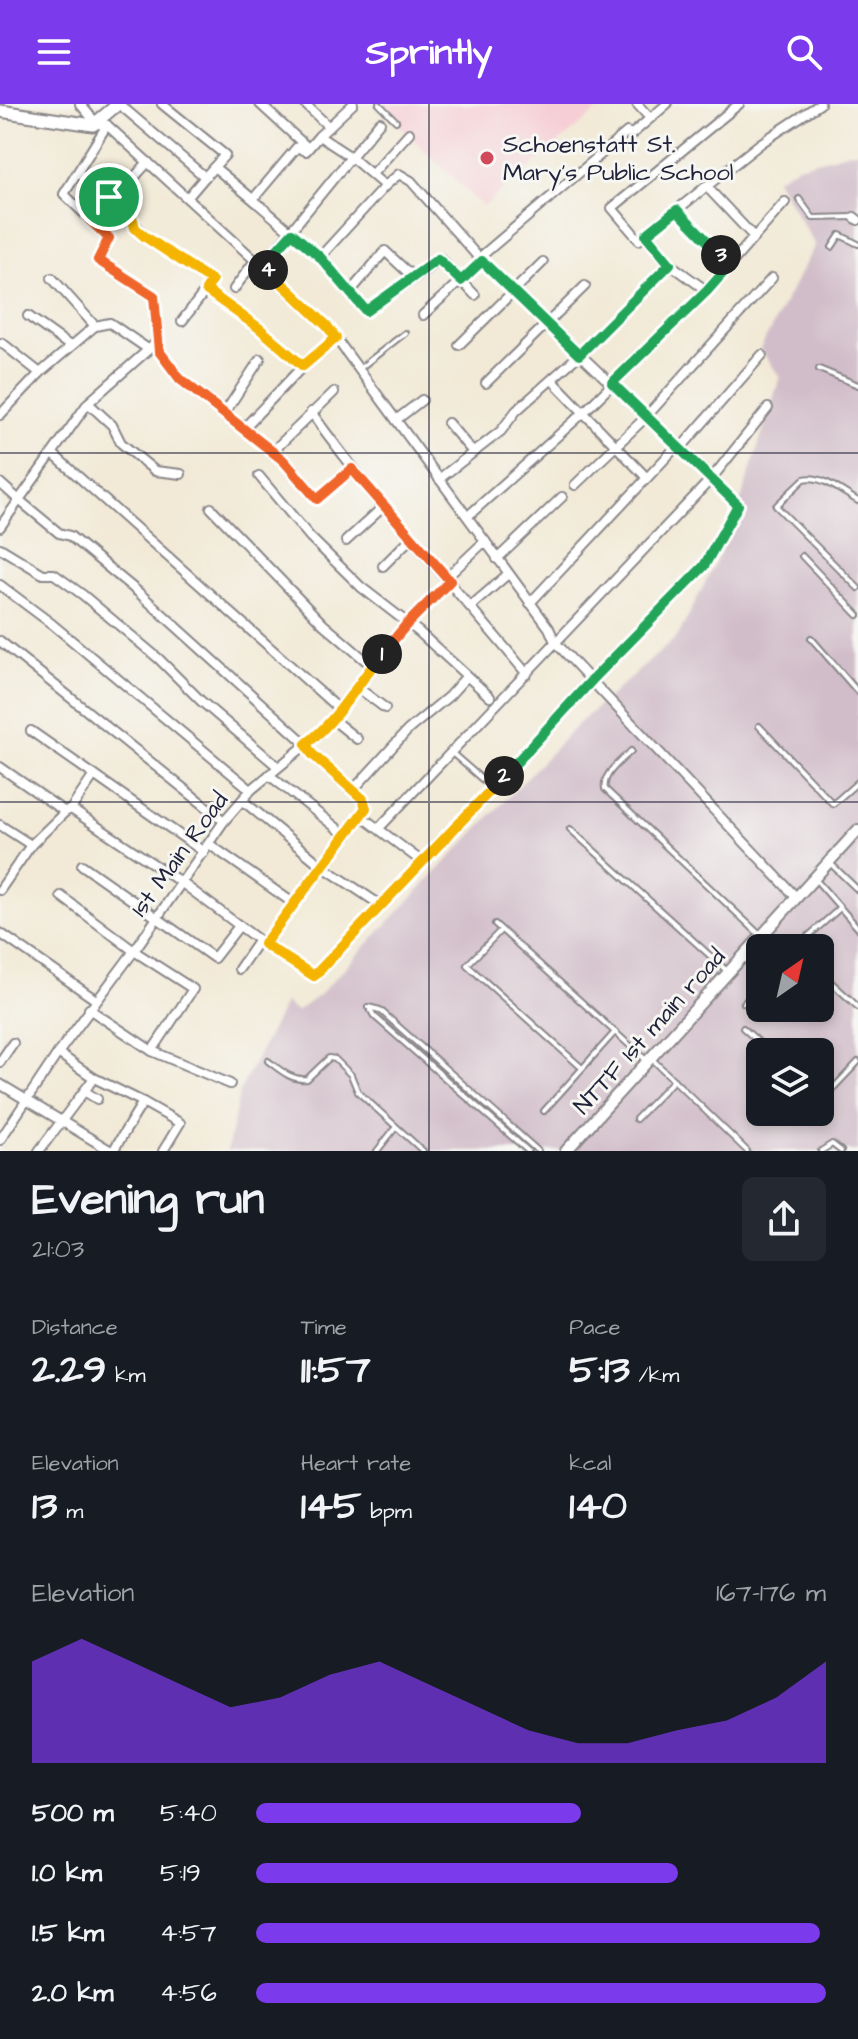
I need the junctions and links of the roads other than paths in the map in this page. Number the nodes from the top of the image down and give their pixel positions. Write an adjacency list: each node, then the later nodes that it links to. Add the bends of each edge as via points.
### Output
1 (18, 104): 14 (street)
2 (80, 104): 18 (street)
3 (118, 104): 18 (main road); 28 (street)
4 (162, 104): 25 (street, via 225,155)
5 (260, 104): 22 (street)
6 (305, 104): 19 (street)
7 (353, 104): 19 (street)
8 (379, 104): 16 (lane)
9 (637, 104): 15 (street)
10 (667, 104): 15 (street)
11 (739, 104): 40 (street, via 612,208 639,240)
12 (820, 104): 30 (street)
13 (0, 111): 14 (main road)
14 (30, 116): 18 (main road)
15 (650, 118): 45 (street, via 632,134 627,132)
16 (396, 121)
17 (380, 122): 23 (street)
18 (102, 124): 24 (street); 26 (street)
19 (329, 127): 21 (street)
20 (409, 133): 27 (street)
21 (319, 136): 22 (street); 23 (street)
22 (308, 148): 33 (street, via 297,147)
23 (351, 157): 27 (street); 39 (street)
24 (148, 162): 31 (street); 32 (street)
25 (214, 167): 28 (street); 33 (street)
26 (78, 173): 32 (street); 38 (street, via 64,194)
27 (372, 174): 29 (street)
28 (205, 177): 31 (street)
29 (385, 186): 44 (street); 45 (street, via 399,174 411,181)
30 (706, 186): 36 (street); 41 (street)
31 (188, 197): 46 (street)
32 (112, 198): 38 (street); 56 (street, via 144,236 212,281)
33 (254, 198): 39 (street)
34 (799, 199): 37 (lane, via 813,218)
35 (785, 202): 41 (street)
36 (677, 210): 40 (street); 49 (street)
37 (857, 218)
38 (89, 219): 68 (street, via 109,238 98,260 154,296)
39 (292, 233): 44 (street); 46 (street)
40 (646, 235): 48 (street)
41 (754, 237): 49 (street)
42 (858, 244): 43 (lane, via 840,235)
43 (832, 247)
44 (320, 257): 59 (street)
45 (481, 260): 53 (street); 57 (street)
46 (260, 262): 55 (street); 67 (street)
47 (543, 262): 57 (street)
48 (670, 264): 58 (street); 73 (street)
49 (730, 265): 58 (street)
50 (52, 278): 65 (street)
51 (414, 278): 53 (street, via 438,259); 59 (street, via 366,311); 59 (street, via 385,251)
52 (772, 278): 92 (street)
53 (461, 281): 60 (street); 61 (street)
54 (585, 286): 64 (street)
55 (234, 289)
56 (206, 290): 63 (street); 76 (street)
57 (513, 291): 64 (street); 70 (street)
58 (707, 291): 82 (street)
59 (350, 292)
60 (475, 295)
61 (423, 315)
62 (28, 316): 71 (street)
63 (182, 321)
64 (546, 323): 73 (street); 81 (street)
65 (95, 326): 71 (street); 72 (street, via 110,323)
66 (405, 333): 77 (lane)
67 (336, 338): 76 (street); 77 (street)
68 (157, 342): 72 (street); 89 (street, via 180,379)
69 (2, 343): 79 (street)
70 (459, 345)
71 (70, 346): 79 (street)
72 (148, 349): 86 (street)
73 (579, 355): 80 (street); 82 (street)
74 (762, 355): 97 (street)
75 (260, 359): 89 (street)
76 (303, 366): 95 (street)
77 (359, 369): 93 (street)
78 (819, 369): 83 (lane)
79 (40, 373): 91 (street)
80 (552, 380): 90 (street); 99 (street, via 501,431)
81 (486, 383)
82 (612, 383): 90 (street); 92 (street)
83 (858, 385)
84 (334, 392): 88 (street)
85 (422, 400): 93 (street)
86 (88, 403): 100 (street); 102 (street, via 112,425 121,443 155,471)
87 (768, 408): 105 (street)
88 (311, 412): 98 (street); 101 (street)
89 (224, 414): 95 (street)
90 (582, 414): 96 (street); 114 (street)
91 (0, 415)
92 (645, 418): 96 (street); 97 (street)
93 (396, 420): 106 (street)
94 (448, 423): 99 (street)
95 (243, 429): 98 (street)
96 (615, 446): 104 (street); 108 (street)
97 (677, 448): 104 (street); 105 (street)
98 (273, 451): 101 (street, via 317,499)
99 (472, 451): 106 (street)
100 (53, 454): 110 (street); 142 (street)
101 (352, 469): 112 (street)
102 (181, 474)
103 (259, 476): 130 (street, via 310,537)
104 (647, 478): 127 (street)
105 (712, 478): 133 (street); 137 (street, via 738,505 704,566)
106 (439, 479): 114 (street)
107 (0, 483): 110 (street)
108 (575, 485)
109 (562, 497): 121 (street)
110 (19, 500): 115 (street); 147 (street, via 138,592)
111 (858, 501): 126 (lane, via 810,477 776,506)
112 (384, 506): 116 (street); 117 (street)
113 (211, 508): 134 (street, via 323,624)
114 (468, 516): 118 (street)
115 (0, 527)
116 (412, 537): 122 (street); 124 (street)
117 (346, 541)
118 (485, 541): 121 (street); 124 (street, 1st Main Road)
119 (0, 548): 150 (street, via 83,595)
120 (802, 556): 129 (lane)
121 (497, 559): 123 (street)
122 (383, 566)
123 (508, 574): 127 (street); 128 (street)
124 (449, 579): 128 (street); 130 (street, 1st Main Road)
125 (0, 585): 156 (street)
126 (858, 588)
127 (530, 603): 133 (street)
128 (471, 606): 135 (street)
129 (858, 615)
130 (407, 624): 134 (street, 1st Main Road); 136 (street)
131 (811, 638): 139 (lane)
132 (0, 641): 161 (street)
133 (555, 642): 135 (street); 137 (street)
134 (372, 666): 138 (street, 1st Main Road)
135 (527, 674): 149 (street)
136 (466, 677): 140 (street); 157 (street)
137 (592, 680): 155 (street); 178 (street)
138 (357, 687): 141 (street); 142 (street, 1st Main Road)
139 (858, 692)
140 (490, 697)
141 (385, 708)
142 (340, 710): 143 (street, 1st Main Road)
143 (332, 719): 146 (street); 147 (street, 1st Main Road)
144 (759, 726): 154 (lane, via 833,804)
145 (31, 731): 152 (street)
146 (357, 739)
147 (306, 744): 150 (street, 1st Main Road); 157 (street)
148 (631, 751): 188 (lane, via 606,777 605,789)
149 (452, 753): 155 (lane); 163 (street)
150 (277, 766): 153 (street, 1st Main Road)
151 (0, 767): 159 (street)
152 (94, 775): 159 (street); 168 (street)
153 (269, 775): 156 (street, 1st Main Road); 166 (street)
154 (858, 782)
155 (492, 789): 169 (street)
156 (251, 790): 158 (street, 1st Main Road)
157 (353, 790): 160 (street, via 366,803)
158 (242, 800): 161 (street, 1st Main Road); 172 (street)
159 (68, 810): 167 (street); 174 (street)
160 (361, 816): 163 (street); 166 (street)
161 (224, 821): 168 (street, 1st Main Road)
162 (0, 825): 167 (street)
163 (379, 828): 169 (street)
164 (570, 829): 197 (lane)
165 (858, 830): 170 (street, NTTF 1st main road)
166 (347, 836): 172 (street)
167 (31, 845): 175 (street)
168 (206, 848): 174 (street, 1st Main Road); 179 (street)
169 (421, 861): 180 (street)
170 (829, 863): 173 (street, NTTF 1st main road); 176 (lane)
171 (82, 865): 182 (street)
172 (322, 866): 179 (street); 180 (street)
173 (815, 878): 178 (street, NTTF 1st main road); 181 (lane)
174 (182, 883): 182 (street, 1st Main Road); 184 (street)
175 (0, 890)
176 (858, 890)
177 (61, 896): 192 (street)
178 (797, 898): 189 (street, NTTF 1st main road)
179 (293, 903): 191 (street)
180 (382, 906): 191 (street, via 314,976)
181 (839, 909): 185 (lane); 190 (lane)
182 (157, 917): 184 (street, via 214,958); 192 (street, 1st Main Road)
183 (495, 924): 186 (lane)
184 (239, 926): 191 (street)
185 (858, 928)
186 (501, 930): 203 (lane); 212 (lane, via 467,965)
187 (0, 933): 199 (street)
188 (758, 934)
189 (764, 934)
190 (811, 934)
191 (261, 942): 196 (street)
192 (134, 951): 199 (street, 1st Main Road); 206 (street, via 193,989)
193 (746, 954): 194 (street, NTTF 1st main road)
194 (743, 957): 195 (lane); 197 (street, NTTF 1st main road)
195 (746, 960)
196 (239, 969)
197 (729, 972): 208 (street, NTTF 1st main road)
198 (834, 985): 200 (lane)
199 (96, 1000): 201 (street, 1st Main Road)
200 (858, 1007)
201 (89, 1009): 206 (street); 207 (street, 1st Main Road)
202 (743, 1028): 204 (lane)
203 (615, 1032): 208 (lane); 212 (lane)
204 (754, 1038)
205 (13, 1043): 210 (street)
206 (152, 1051): 216 (street)
207 (58, 1053): 213 (street); 220 (street, 1st Main Road)
208 (649, 1060): 214 (lane); 234 (street, NTTF 1st main road)
209 (268, 1061): 225 (lane, via 302,1080 329,1058 335,1059 358,1092)
210 (0, 1062)
211 (858, 1062): 217 (lane)
212 (582, 1068): 222 (lane)
213 (94, 1078): 218 (street); 221 (street)
214 (674, 1080): 223 (lane); 235 (lane)
215 (0, 1084): 220 (street)
216 (230, 1084)
217 (834, 1087)
218 (84, 1091): 219 (street); 224 (street)
219 (97, 1099)
220 (27, 1100): 224 (street); 226 (street, 1st Main Road)
221 (143, 1102): 228 (street); 229 (street, via 180,1123)
222 (544, 1111)
223 (636, 1119)
224 (61, 1121): 227 (street); 228 (street)
225 (396, 1127): 230 (lane); 231 (lane)
226 (0, 1140)
227 (39, 1151)
228 (112, 1151)
229 (163, 1151)
230 (377, 1151)
231 (423, 1151)
232 (528, 1151): 233 (lane, via 368,1007 380,1010)
233 (538, 1151)
234 (566, 1151)
235 (747, 1151)
236 (821, 1151): 237 (lane, via 832,1144)
237 (841, 1151)

